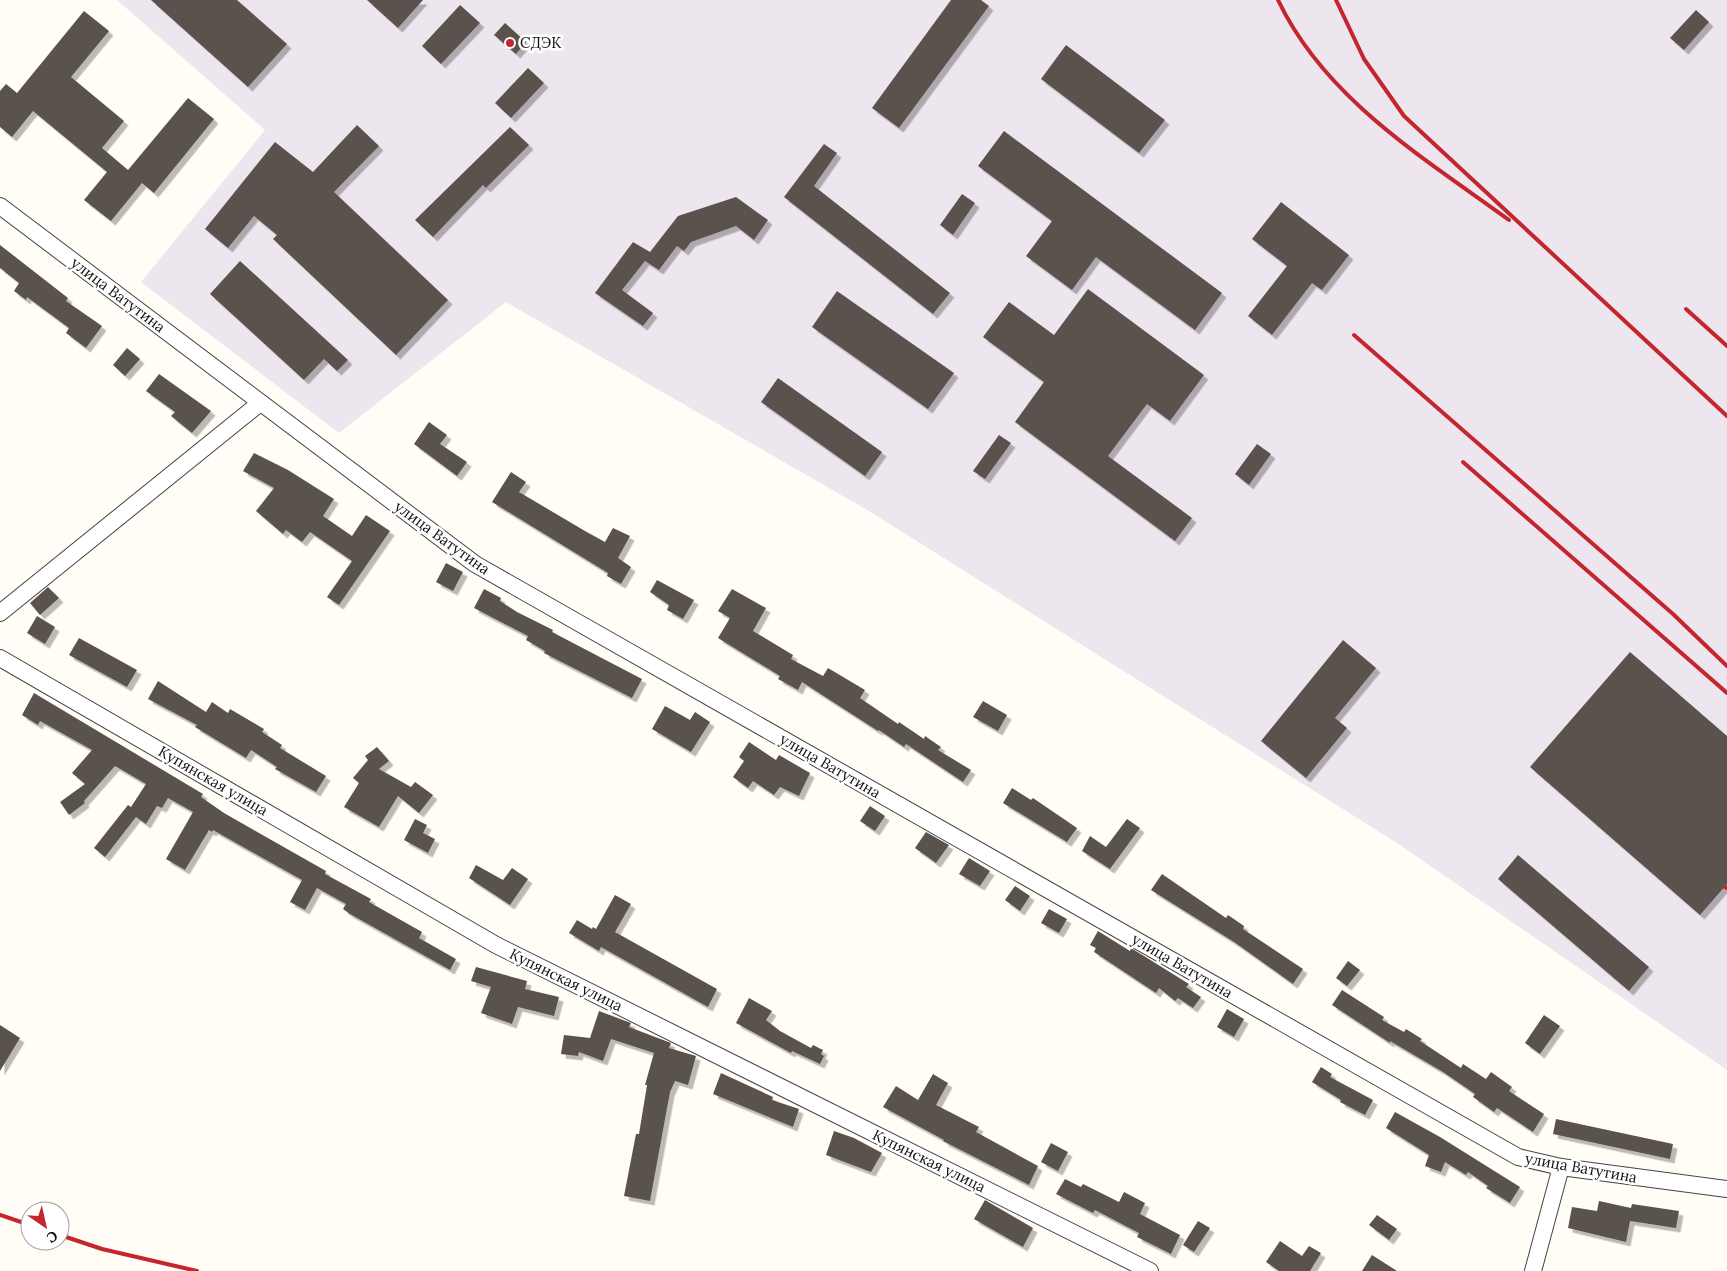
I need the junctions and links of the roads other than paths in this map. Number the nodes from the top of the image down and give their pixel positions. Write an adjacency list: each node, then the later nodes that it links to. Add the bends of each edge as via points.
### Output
1 (0, 206): 2 (street, улица Ватутина)
2 (260, 403): 3 (street); 5 (street, улица Ватутина, via 475,564 1518,1157)
3 (0, 613)
4 (0, 658): 7 (street, Купянская улица, via 496,945)
5 (1561, 1167): 6 (street, улица Ватутина); 8 (street)
6 (1727, 1189)
7 (1150, 1271)
8 (1533, 1271)

